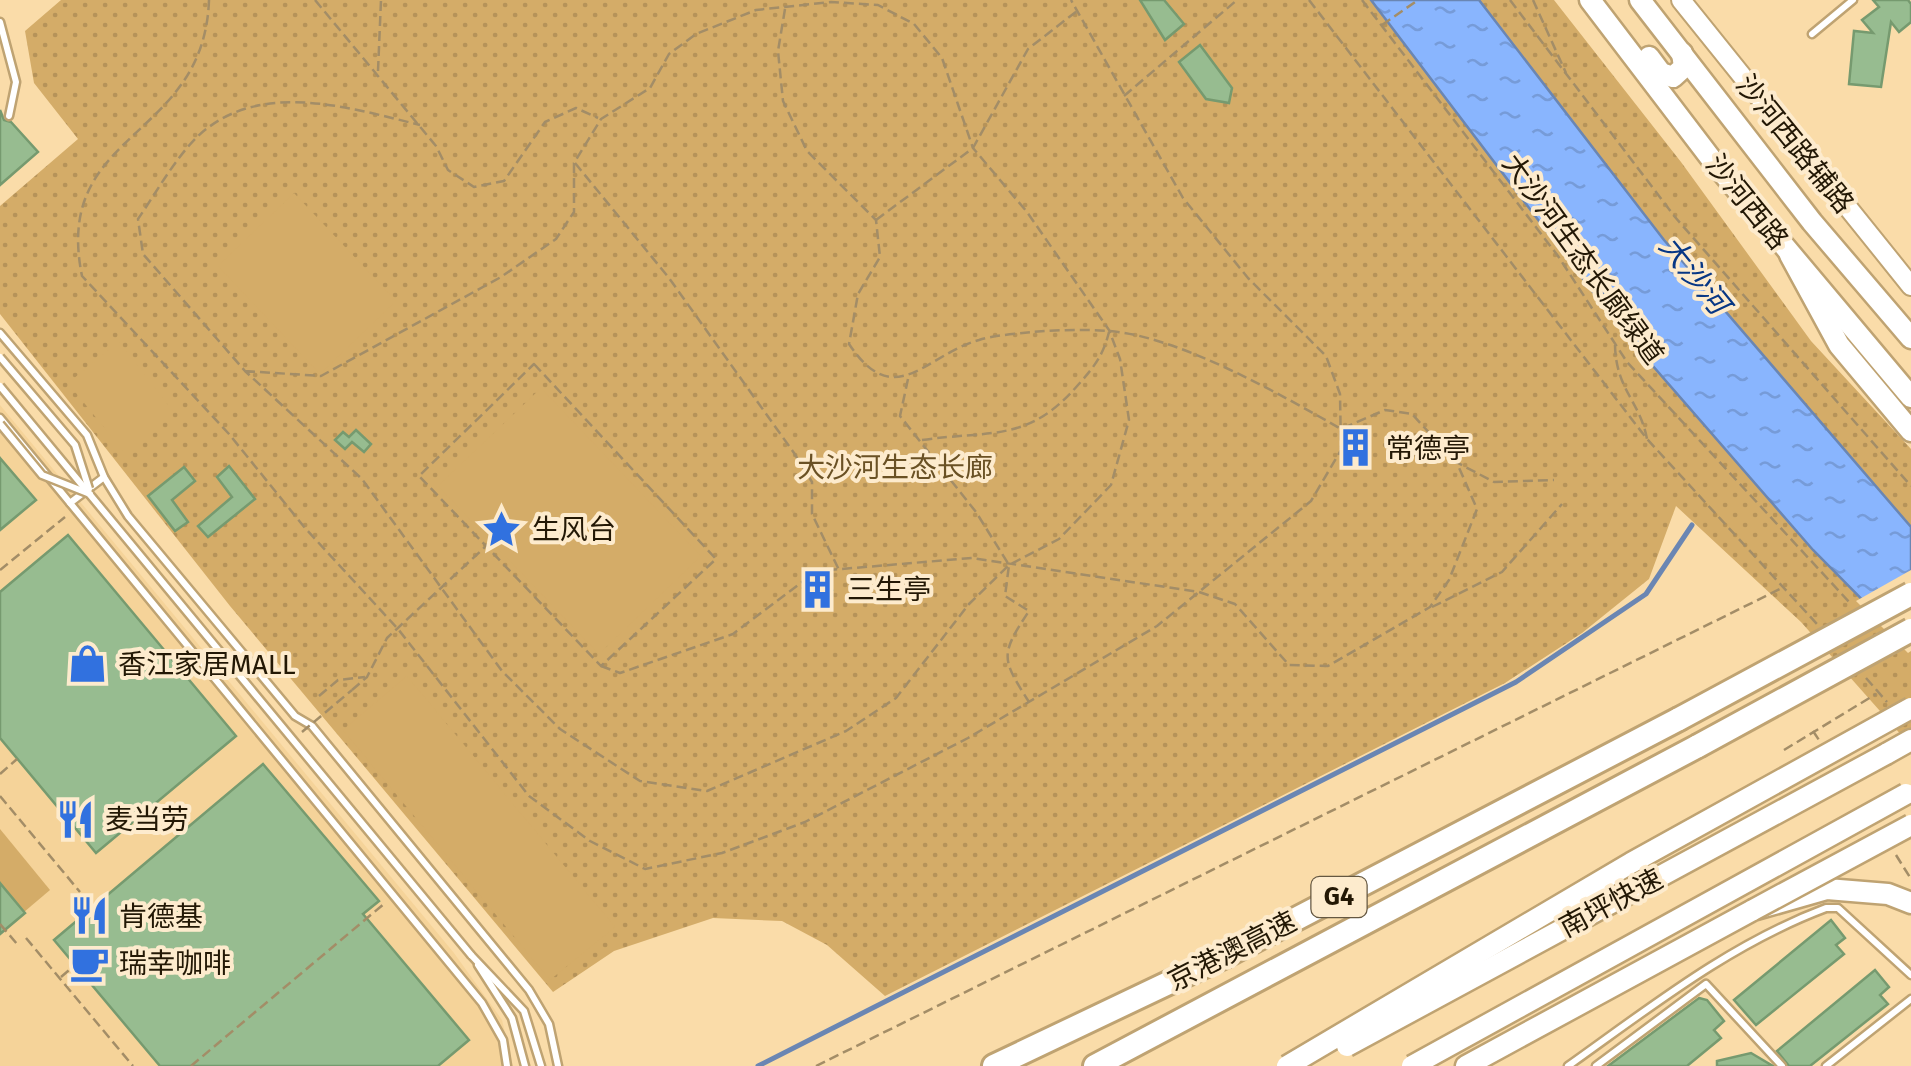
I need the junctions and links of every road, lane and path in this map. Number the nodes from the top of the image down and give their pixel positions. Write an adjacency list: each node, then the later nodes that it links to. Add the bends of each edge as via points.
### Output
1 (209, 0): 69 (path, via 203,46 179,92 91,178 75,242 82,276)
2 (314, 0): 24 (path)
3 (381, 0): 24 (path)
4 (1071, 0): 18 (path)
5 (1237, 0): 26 (path)
6 (1309, 0): 49 (path)
7 (1362, 0): 20 (path, 大沙河生态长廊绿道)
8 (1418, 0): 20 (path)
9 (1510, 0): 25 (path)
10 (1533, 0): 25 (path)
11 (1590, 0): 33 (main road, 沙河西路)
12 (1605, 0): 23 (main road, via 1664,75 1682,71)
13 (1640, 0): 21 (main road, 沙河西路)
14 (1648, 0): 21 (main road)
15 (1681, 0): 34 (main road, 沙河西路辅路)
16 (1853, 0): 22 (lane)
17 (785, 7): 28 (path, via 756,10 696,34 670,54 650,88); 30 (path, via 878,4 914,24 942,58); 32 (path, via 778,51 783,101 807,151)
18 (1078, 10): 26 (path); 30 (path, via 1028,49)
19 (0, 22): 27 (lane, via 16,82)
20 (1381, 26): 39 (path, 大沙河生态长廊绿道, via 1558,256)
21 (1663, 29): 23 (main road, 沙河西路)
22 (1812, 34)
23 (1682, 53): 38 (main road, 沙河西路)
24 (378, 72): 29 (path)
25 (1569, 79): 54 (path, via 1675,218)
26 (1123, 97): 47 (path, via 1183,198 1248,278 1326,356 1340,394)
27 (10, 116)
28 (601, 119): 29 (path, via 576,108 545,122 504,181 474,186 448,170); 31 (path)
29 (420, 126): 41 (path, via 341,106 287,102 232,111 196,138 170,172 138,220 143,254)
30 (974, 148): 32 (path); 36 (path)
31 (574, 163): 41 (path, via 574,212 556,239 501,277 321,376); 61 (path, via 669,278 794,452 812,482 812,514)
32 (876, 220): 43 (path, via 880,257 858,294 848,344 862,365 886,378)
33 (1790, 255): 35 (main road, 沙河西路); 48 (main road, via 1839,345)
34 (1911, 286)
35 (1822, 292): 42 (main road, via 1854,315); 45 (main road, 沙河西路)
36 (1109, 330): 43 (path, via 977,340); 47 (path, via 1142,336 1256,383); 50 (path, via 1102,358 1037,424); 59 (path, via 1129,420 1111,485 1059,539)
37 (0, 334): 52 (lane, via 87,435)
38 (1911, 338)
39 (1614, 343): 49 (path, via 1616,372); 67 (path, 大沙河生态长廊绿道)
40 (0, 357): 55 (lane, bridge, via 75,445)
41 (245, 371): 62 (path, via 362,479)
42 (1911, 376)
43 (908, 377): 50 (path, via 900,416)
44 (0, 386): 55 (lane, bridge)
45 (1911, 397)
46 (0, 421): 55 (lane, bridge, via 42,474); 57 (lane)
47 (1340, 429): 51 (path, via 1385,410 1412,414); 64 (path, via 1341,450 1311,501)
48 (1911, 431)
49 (1648, 439): 63 (path)
50 (918, 441): 59 (path)
51 (1456, 462): 53 (path, via 1494,482); 66 (path, via 1477,509 1449,580)
52 (104, 477): 57 (lane); 104 (lane, via 128,516 529,990 549,1024)
53 (1554, 480)
54 (1911, 486)
55 (91, 495): 79 (lane, bridge)
56 (1562, 504): 66 (path, via 1502,572)
57 (72, 506): 60 (path); 88 (lane)
58 (486, 546): 62 (path); 71 (path); 71 (path, via 419,476 534,364 716,559)
59 (1009, 564): 61 (path, via 972,558); 62 (path, via 896,698 846,732 707,791 640,781 560,729 502,670); 64 (path); 76 (path, via 1005,596 1029,611 1004,652 1005,662)
60 (0, 570)
61 (840, 572): 71 (path, via 817,571 733,634 620,672)
62 (442, 587): 69 (path)
63 (1784, 587): 68 (path); 105 (path)
64 (1199, 592): 66 (path, via 1235,604 1290,665 1328,666); 76 (path, via 1157,626)
65 (1911, 594): 106 (highway, 京港澳高速 / G4, bridge, via 1225,956)
66 (1430, 608)
67 (1856, 608)
68 (1819, 626)
69 (398, 629): 73 (path); 76 (path, via 529,796 590,841 646,869 722,853 805,822)
70 (1911, 630): 107 (highway, 京港澳高速 / G4, bridge)
71 (601, 666)
72 (1855, 666): 74 (path)
73 (367, 677): 75 (path, via 338,680); 79 (path, bridge)
74 (1878, 692): 77 (path); 81 (path)
75 (319, 696)
76 (1029, 702)
77 (1889, 704)
78 (1911, 708): 108 (main road, bridge)
79 (293, 739): 94 (lane, bridge)
80 (1911, 740): 109 (main road, 南坪快速, bridge)
81 (1784, 750)
82 (18, 759): 83 (path)
83 (0, 774)
84 (1911, 791): 110 (main road, 南坪快速, bridge)
85 (0, 796): 87 (path)
86 (1911, 825): 90 (main road, bridge)
87 (80, 892)
88 (394, 895): 100 (path); 101 (lane, via 495,1022)
89 (1911, 902): 90 (main road, bridge, via 1827,889)
90 (1753, 910): 111 (main road)
91 (0, 924): 93 (path)
92 (26, 938): 97 (path)
93 (18, 944)
94 (471, 956): 102 (lane, via 512,1018); 103 (lane, via 524,1010)
95 (75, 966): 97 (path)
96 (1911, 975): 112 (lane, via 1838,908 1826,908 1696,974)
97 (59, 978): 99 (path)
98 (1911, 999): 115 (lane)
99 (133, 1066)
100 (191, 1066)
101 (506, 1066)
102 (525, 1066)
103 (541, 1066)
104 (558, 1066)
105 (816, 1066)
106 (994, 1066)
107 (1095, 1066)
108 (1287, 1066)
109 (1310, 1066)
110 (1412, 1066)
111 (1466, 1066)
112 (1568, 1066)
113 (1596, 1066): 114 (lane, via 1706,984)
114 (1782, 1066)
115 (1826, 1066)

